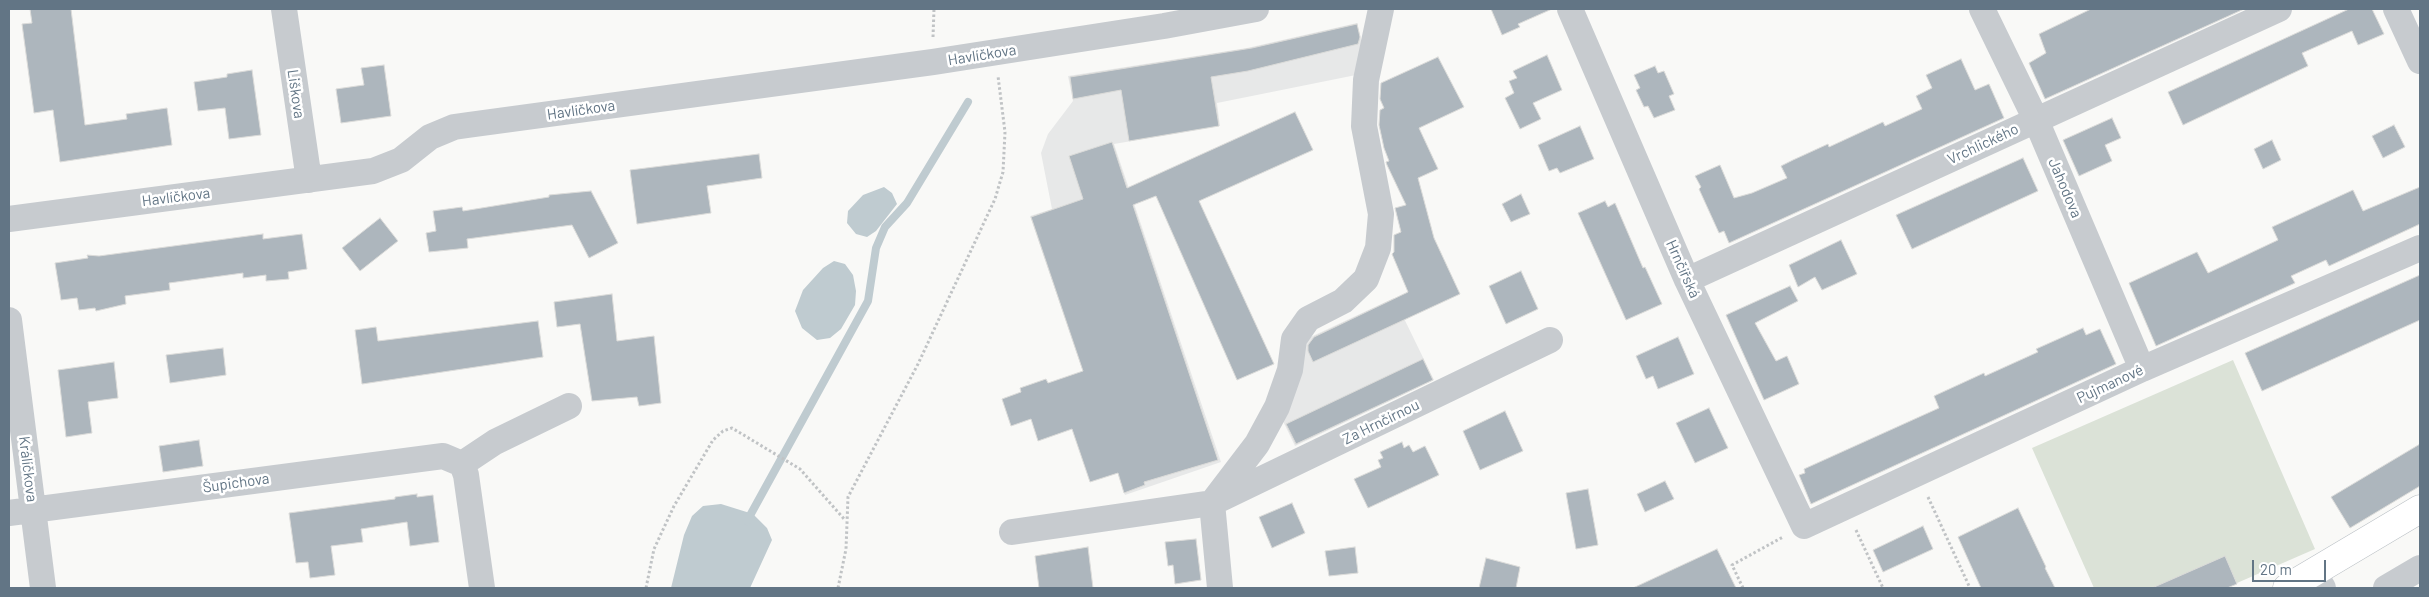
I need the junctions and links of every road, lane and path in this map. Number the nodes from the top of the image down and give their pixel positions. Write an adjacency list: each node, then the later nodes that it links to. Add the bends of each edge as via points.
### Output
1 (284, 9): 12 (street, Liškova)
2 (1256, 9): 8 (street, Havlíčkova)
3 (1381, 9): 22 (street, via 1366,80 1364,126 1381,214 1378,248 1366,279 1343,301 1308,319 1294,339 1290,370 1277,407 1257,444)
4 (1570, 9): 15 (street, Hrnčířská)
5 (1982, 9): 11 (street, Jahodova)
6 (2279, 9): 11 (street, Vrchlického)
7 (2396, 9): 10 (street)
8 (1163, 17): 9 (street, Havlíčkova)
9 (995, 53): 12 (street, Havlíčkova, via 454,127 430,137 401,160 384,168); 26 (path, via 1005,132 1003,172 995,199 918,364 848,497)
10 (2420, 61)
11 (2036, 120): 15 (street, Vrchlického); 18 (street, Jahodova)
12 (309, 180): 13 (street, Havlíčkova)
13 (9, 219)
14 (2420, 248): 18 (street, Pujmanové)
15 (1687, 280): 27 (street, Hrnčířská)
16 (9, 320): 25 (street, Králíčkova)
17 (1550, 340): 22 (street, Za Hrnčírnou)
18 (2142, 369): 21 (street, Pujmanové)
19 (569, 406): 20 (street, via 495,442)
20 (462, 464): 25 (street, Šupichova, via 444,456); 32 (street)
21 (1917, 474): 23 (street, Pujmanové); 38 (path)
22 (1212, 503): 28 (street, Za Hrnčírnou); 35 (street)
23 (1844, 507): 27 (street, Pujmanové); 37 (path)
24 (2420, 509): 30 (main road)
25 (21, 512): 31 (street, Králíčkova)
26 (846, 520): 33 (path, via 800,469 732,428 723,431 713,440 674,506 654,548); 34 (path, via 846,549)
27 (1804, 526): 36 (path, via 1732,566)
28 (1012, 532)
29 (2420, 568): 40 (street)
30 (2318, 581): 39 (main road)
31 (43, 588)
32 (482, 588)
33 (646, 588)
34 (838, 588)
35 (1220, 588)
36 (1743, 588)
37 (1883, 588)
38 (1970, 588)
39 (2287, 588)
40 (2386, 588)

